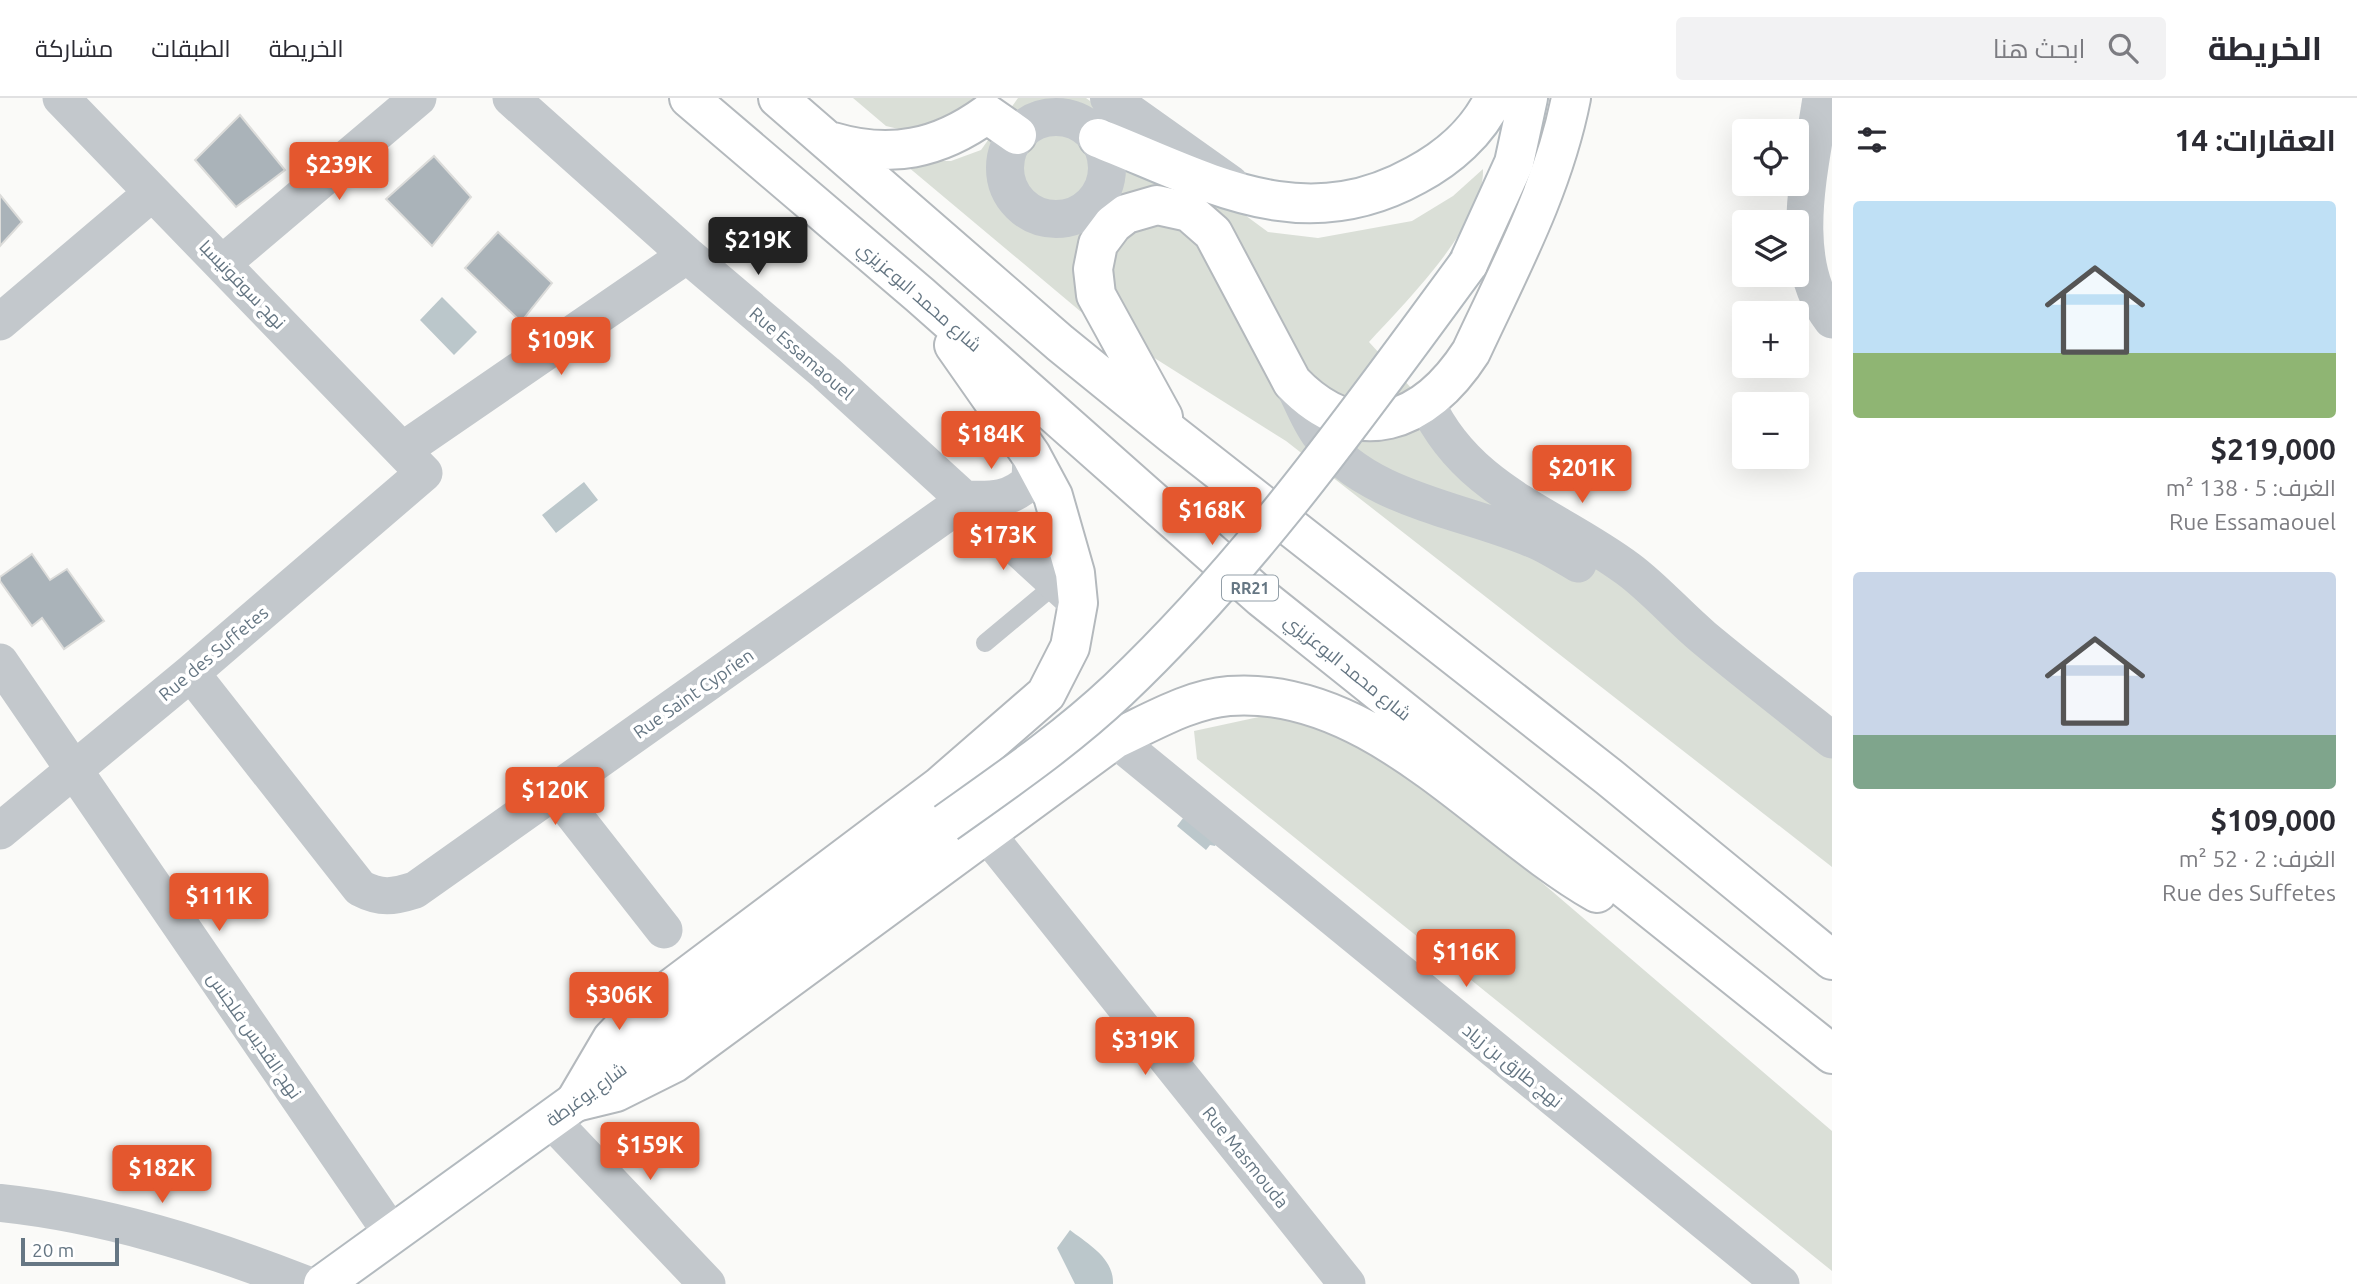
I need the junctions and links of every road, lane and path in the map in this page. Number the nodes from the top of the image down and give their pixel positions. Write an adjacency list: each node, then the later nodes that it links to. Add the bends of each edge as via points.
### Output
1 (61, 98): 14 (street, نهج سوفونيسبا)
2 (418, 98): 18 (street)
3 (511, 98): 17 (street, Rue Essamaouel)
4 (689, 98): 19 (main road, شارع محمد البوعزيزي / RR21)
5 (778, 98): 13 (main road)
6 (1494, 98): 15 (main road, via 1458,146 1394,187 1347,202 1298,205)
7 (1528, 98): 43 (main road, شارع يوغرطة, bridge, via 1514,163 1468,264 1313,473 1171,638 1071,732)
8 (1571, 98): 23 (main road, via 1544,197 1471,352 1458,373)
9 (1821, 98): 20 (street, via 1806,227 1812,278)
10 (1111, 99): 15 (street)
11 (999, 115): 12 (street); 13 (main road, via 947,139 901,151 865,150); 16 (street, via 1009,147 1005,174 1015,200 1026,210 1052,219)
12 (1075, 118): 15 (main road); 16 (street, via 1108,166 1100,195)
13 (830, 141): 24 (main road, via 1060,343)
14 (152, 193): 18 (street, نهج سوفونيسبا); 21 (street)
15 (1249, 198)
16 (1102, 215): 22 (main road, via 1157,205 1189,212 1202,222 1213,233); 24 (main road, via 1093,269 1096,295)
17 (687, 255): 26 (street, Rue des Suffetes); 27 (street, Rue Essamaouel)
18 (223, 263): 26 (street, نهج سوفونيسبا)
19 (920, 295): 25 (main road); 39 (main road, شارع محمد البوعزيزي / RR21, via 1262,598)
20 (1832, 320)
21 (0, 322)
22 (1292, 382): 23 (main road, via 1321,407 1357,422 1376,423); 29 (street, via 1319,434 1362,474 1401,493 1540,543)
23 (1426, 402): 29 (street, via 1458,454 1485,479 1629,570)
24 (1172, 434): 41 (main road, via 1609,777)
25 (1031, 455): 27 (street, via 1030,481 1020,492 996,501); 28 (main road, via 1053,496 1067,537 1075,573)
26 (414, 461): 32 (street, Rue des Suffetes)
27 (967, 499): 28 (street, Rue Essamaouel); 36 (street, Rue Saint Cyprien)
28 (1067, 593): 30 (lane); 43 (main road, via 1070,647 1046,694 939,786 632,1018 612,1039)
29 (1700, 635): 34 (street)
30 (985, 643)
31 (0, 662): 35 (street, نهج القديس فلجنس)
32 (191, 673): 35 (street, Rue des Suffetes); 36 (street, Rue Saint Cyprien, via 360,888 379,898 415,890)
33 (1115, 739): 38 (main road); 39 (main road, via 1177,710 1226,696 1268,698 1334,714 1392,744 1563,874 1613,902); 50 (street, نهج طارق بن زياد)
34 (1832, 740)
35 (72, 769): 37 (street, Rue des Suffetes); 45 (street, نهج القديس فلجنس)
36 (555, 791): 40 (street)
37 (0, 831)
38 (987, 834): 43 (main road, via 674,1063 616,1092); 49 (street, Rue Masmouda)
39 (1664, 921): 42 (main road, شارع محمد البوعزيزي / RR21)
40 (664, 930)
41 (1832, 960)
42 (1832, 1054)
43 (563, 1111): 45 (main road, شارع يوغرطة); 48 (street)
44 (0, 1203): 46 (street, via 113,1223 228,1254)
45 (392, 1234): 47 (main road, شارع يوغرطة)
46 (304, 1284)
47 (323, 1284)
48 (707, 1284)
49 (1347, 1284)
50 (1781, 1284)

